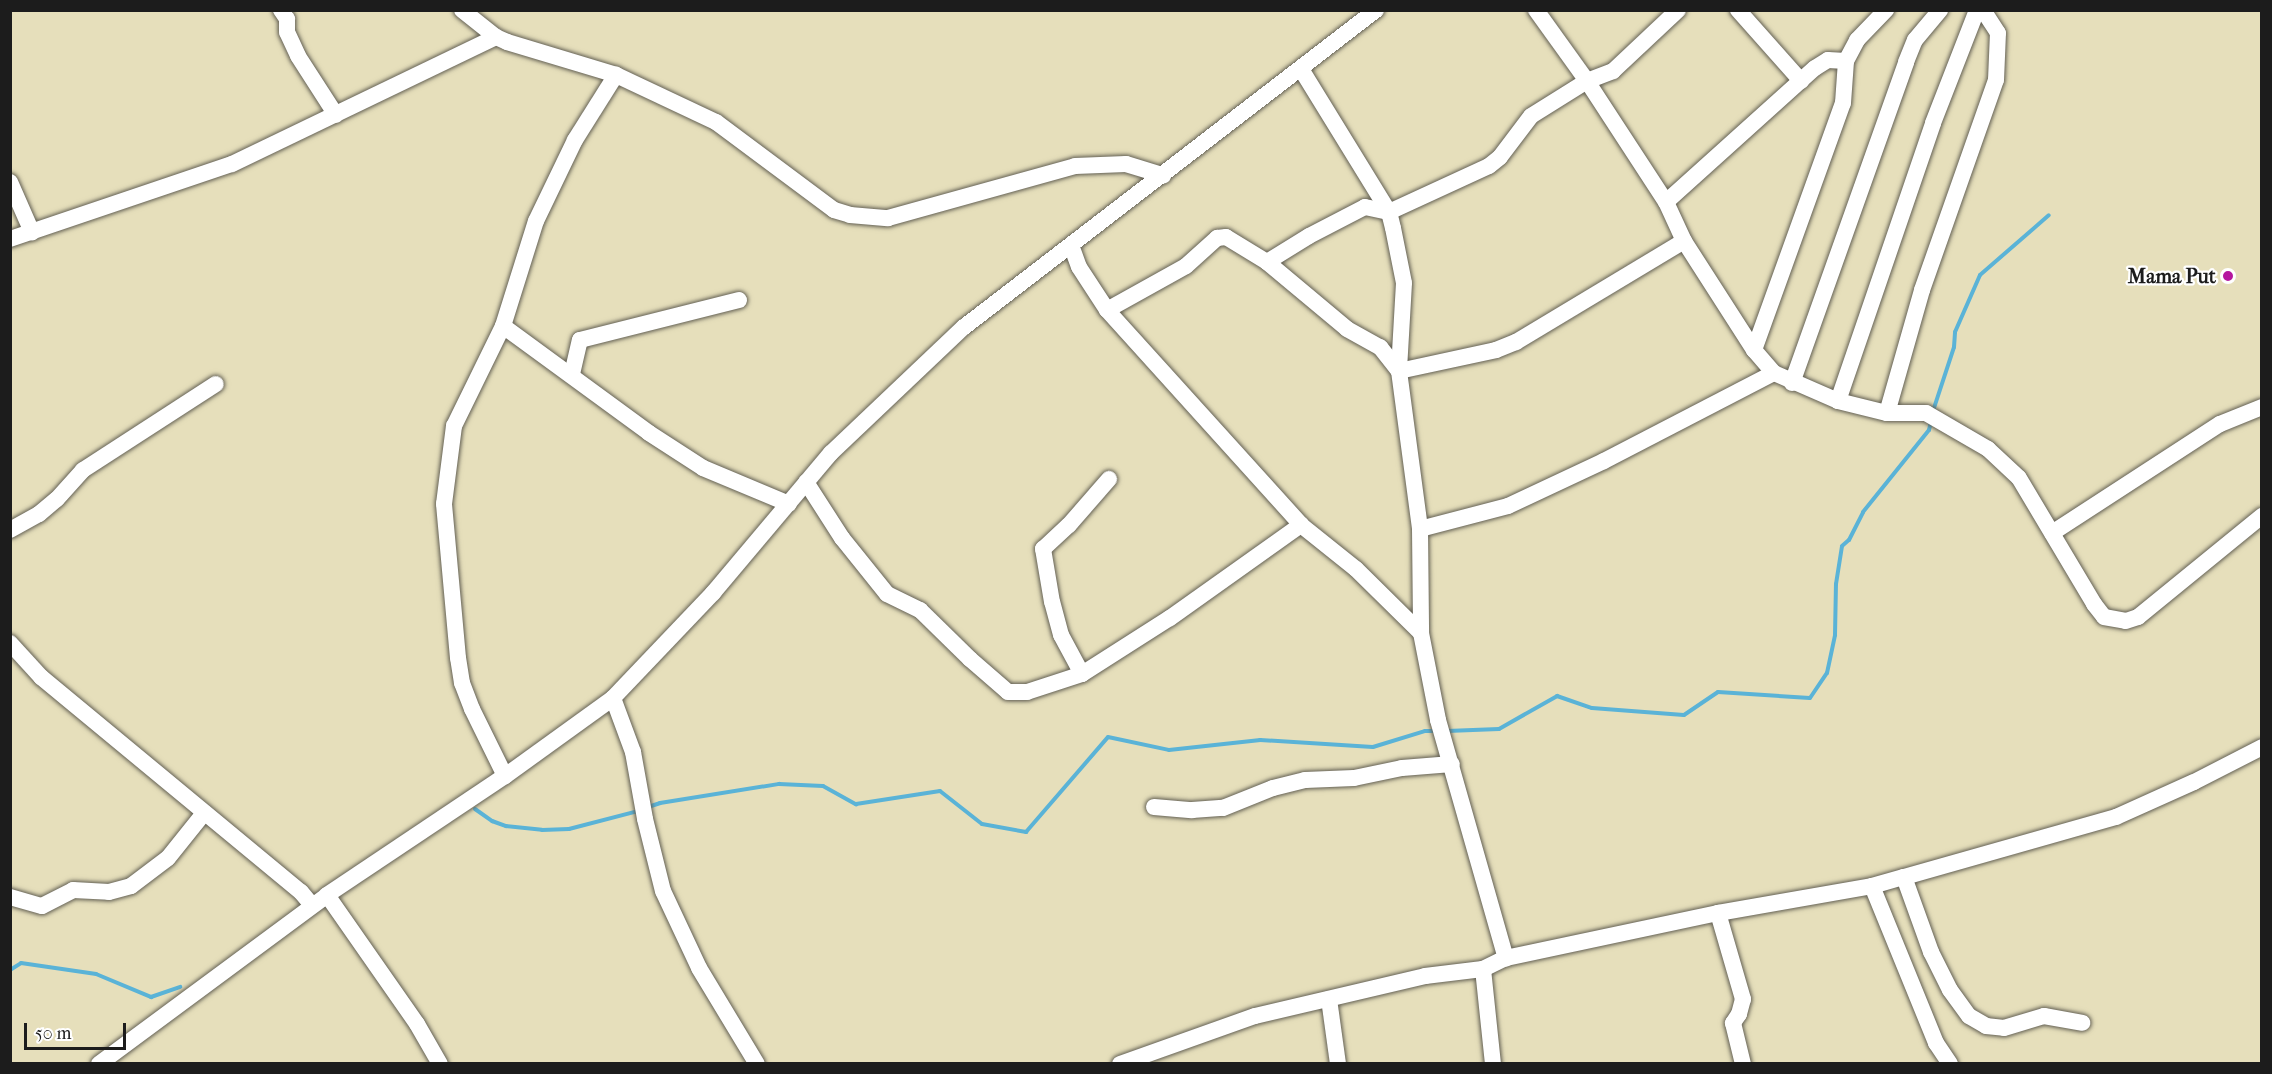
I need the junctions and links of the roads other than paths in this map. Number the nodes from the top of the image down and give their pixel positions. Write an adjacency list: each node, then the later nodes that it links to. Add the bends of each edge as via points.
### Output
1 (281, 10): 17 (street, via 298,56)
2 (462, 10): 11 (street)
3 (1376, 10): 13 (street)
4 (1536, 10): 15 (street)
5 (1678, 10): 15 (street, via 1613,71)
6 (1738, 10): 16 (street)
7 (1886, 10): 12 (street, via 1857,40)
8 (1941, 10): 34 (street, via 1915,40 1905,62)
9 (1977, 10): 36 (street, via 1933,123)
10 (1983, 10): 38 (street, via 1998,33 1996,80 1922,290)
11 (496, 37): 14 (street); 17 (street)
12 (1846, 61): 16 (street, via 1828,60); 30 (street, via 1843,103)
13 (1301, 69): 18 (street); 21 (street)
14 (616, 75): 18 (street, via 716,122 834,210 850,215 888,218 1075,166 1126,164); 29 (street, via 575,140 536,221)
15 (1587, 81): 20 (street); 21 (street, via 1531,116 1489,166)
16 (1801, 81): 20 (street)
17 (336, 115): 22 (street, via 232,164)
18 (1163, 175): 25 (street)
19 (10, 182): 22 (street)
20 (1666, 202): 24 (street)
21 (1389, 212): 26 (street, via 1365,207); 31 (street, via 1404,283)
22 (32, 232): 23 (street)
23 (10, 239)
24 (1684, 241): 30 (street); 31 (street, via 1516,342)
25 (1071, 245): 28 (street, via 1079,267); 40 (street, via 964,327 831,453)
26 (1267, 262): 28 (street, via 1221,237 1186,266); 31 (street, via 1347,329 1380,347)
27 (739, 300): 33 (street, via 580,340)
28 (1107, 310): 43 (street)
29 (503, 326): 33 (street); 53 (street, via 454,426 444,504 462,683)
30 (1754, 350): 32 (street)
31 (1399, 371): 44 (street)
32 (1774, 373): 34 (street); 44 (street, via 1508,506)
33 (572, 374): 41 (street, via 649,433 703,468)
34 (1792, 383): 36 (street)
35 (216, 384): 45 (street, via 83,470 39,514)
36 (1838, 401): 38 (street)
37 (2262, 407): 46 (street, via 2220,424)
38 (1887, 413): 46 (street, via 1934,417 1988,449 2019,478)
39 (1109, 479): 49 (street, via 1042,549 1061,635)
40 (807, 482): 41 (street); 49 (street, via 842,538 887,594 920,610 1008,692 1026,692)
41 (789, 504): 50 (street, via 713,594)
42 (2262, 516): 46 (street, via 2138,617 2126,621 2104,617)
43 (1301, 525): 47 (street, via 1356,569); 49 (street, via 1170,618)
44 (1420, 529): 47 (street)
45 (10, 530)
46 (2052, 533)
47 (1421, 633): 52 (street, via 1438,720)
48 (10, 643): 55 (street, via 41,678)
49 (1082, 674)
50 (614, 698): 53 (street); 68 (street, via 633,752 663,891 699,968)
51 (2262, 747): 56 (street, via 2116,817)
52 (1452, 764): 54 (street, via 1402,768 1354,778 1305,780 1223,808); 62 (street)
53 (505, 776): 58 (street)
54 (1154, 807)
55 (204, 813): 59 (street, via 168,858 131,886 109,892 72,890 42,906); 60 (street)
56 (1904, 877): 57 (street); 65 (street, via 1931,952 1950,990 1969,1016 1986,1026 2004,1028 2044,1016)
57 (1872, 886): 61 (street); 73 (street, via 1936,1043)
58 (327, 895): 60 (street); 67 (street, via 417,1024)
59 (10, 897)
60 (312, 905): 66 (street)
61 (1718, 913): 62 (street); 72 (street, via 1743,999 1733,1023)
62 (1506, 958): 63 (street)
63 (1483, 969): 64 (street, via 1425,976); 71 (street)
64 (1329, 999): 69 (street, via 1255,1016); 70 (street)
65 (2082, 1023)
66 (99, 1064)
67 (440, 1064)
68 (757, 1064)
69 (1120, 1064)
70 (1338, 1064)
71 (1493, 1064)
72 (1743, 1064)
73 (1950, 1064)

